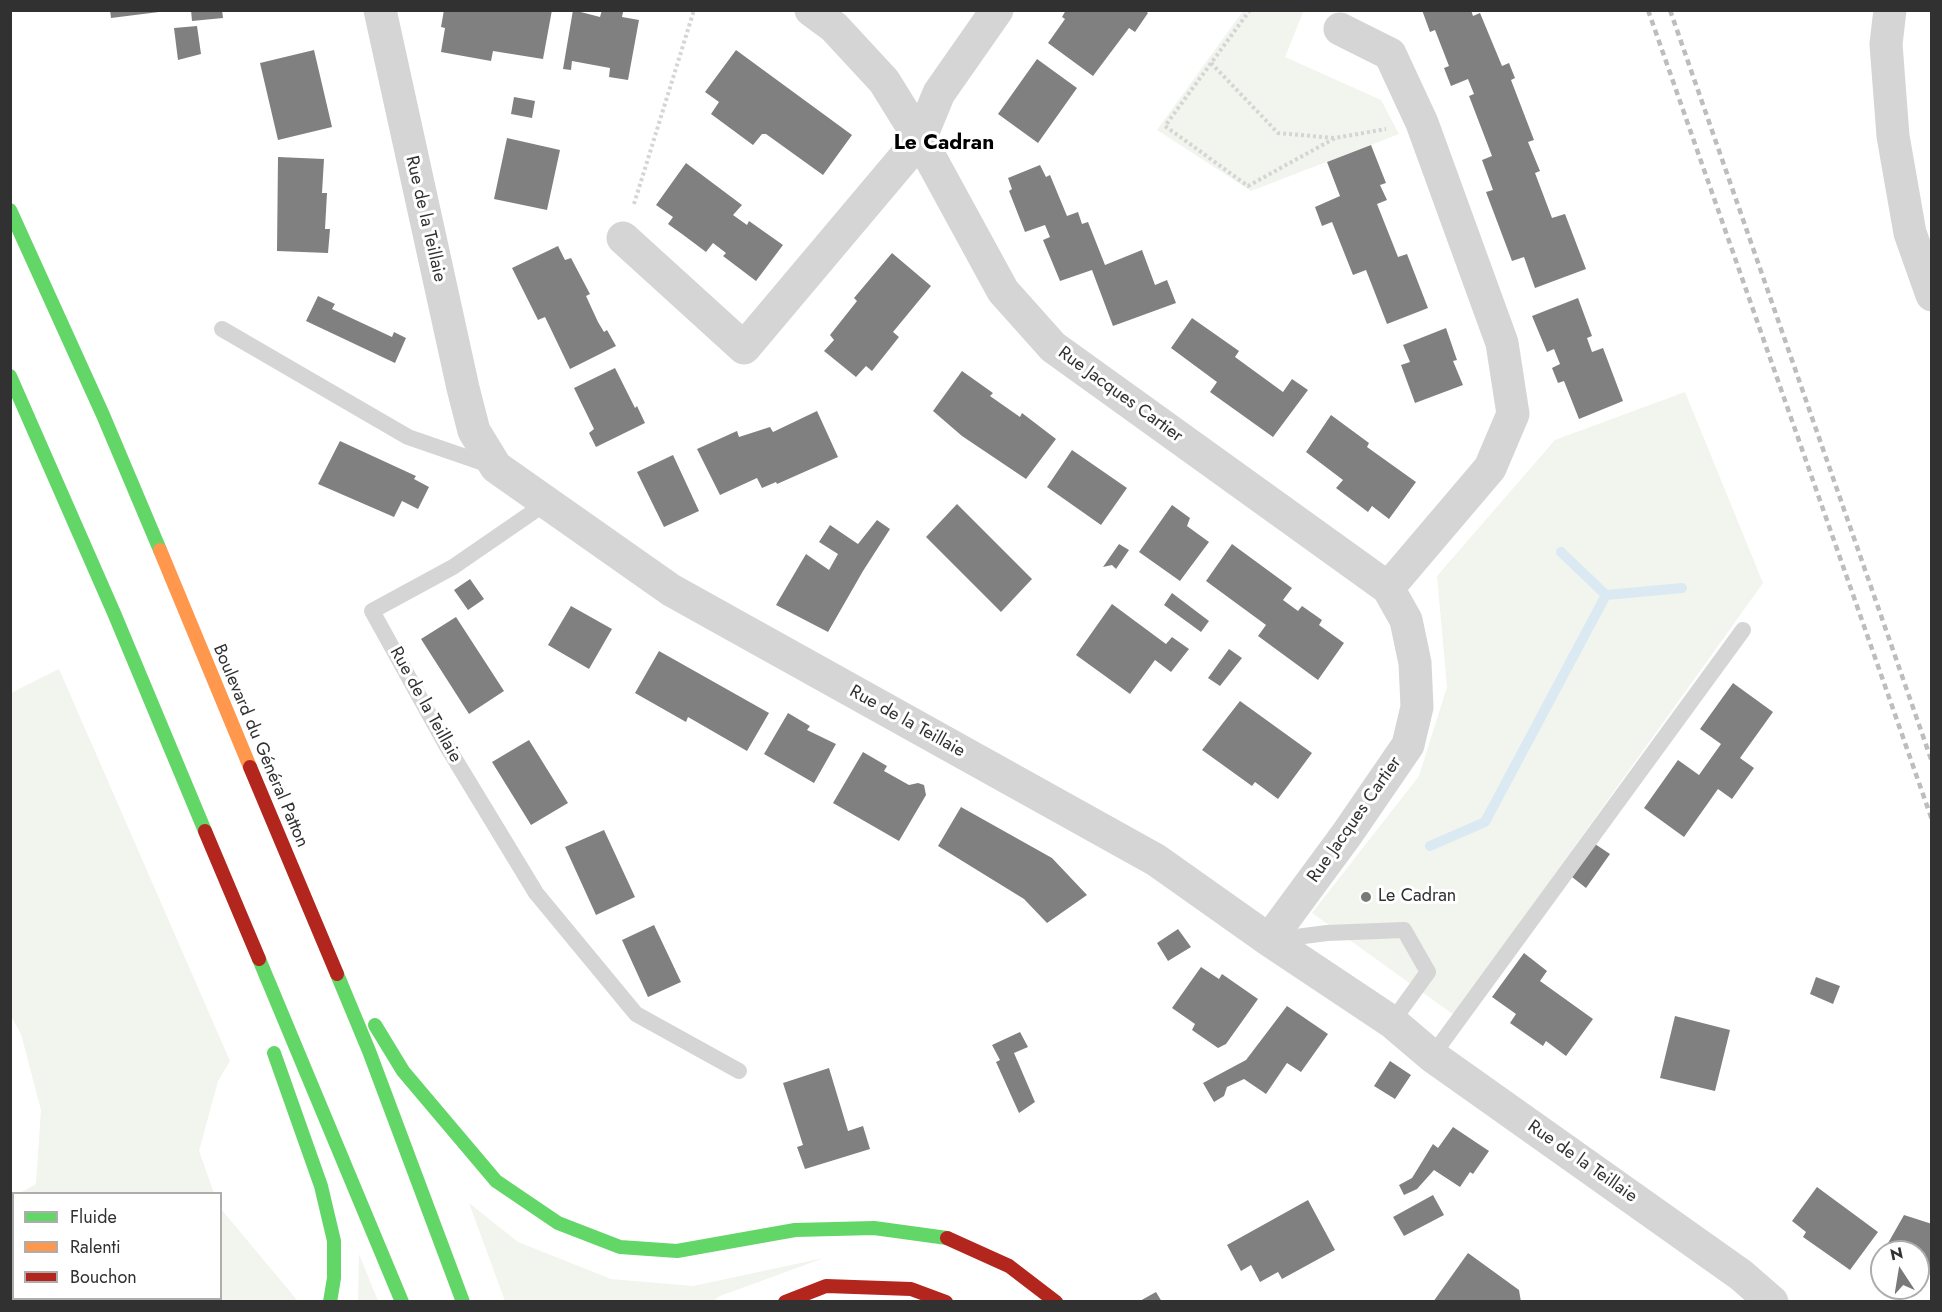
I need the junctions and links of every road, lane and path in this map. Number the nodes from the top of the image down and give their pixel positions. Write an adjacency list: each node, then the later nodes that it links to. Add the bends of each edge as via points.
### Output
1 (380, 10): 17 (street, Rue de la Teillaie, via 474,431)
2 (694, 10): 13 (path)
3 (811, 10): 11 (street, Rue Jacques Cartier, via 834,27 884,81)
4 (997, 10): 11 (street, via 939,93)
5 (1250, 10): 8 (path)
6 (1890, 10): 14 (street, via 1886,44 1893,136 1910,233)
7 (1341, 29): 9 (street, via 1390,54)
8 (1212, 63): 10 (path, via 1278,133); 10 (path, via 1166,126 1248,186)
9 (1422, 123): 10 (path); 19 (street, via 1502,343 1513,414 1490,468)
10 (1335, 138)
11 (920, 139): 13 (street, via 744,348); 19 (street, Rue Jacques Cartier, via 1004,291 1053,347)
12 (10, 210): 23 (highway, Boulevard du Général Patton, via 103,415)
13 (623, 238)
14 (1932, 295)
15 (222, 328): 17 (lane, via 408,436)
16 (10, 376): 20 (highway)
17 (496, 467): 18 (street, Rue de la Teillaie)
18 (546, 503): 24 (street, Rue de la Teillaie, via 671,590 1156,860); 28 (lane, Rue de la Teillaie, via 453,567 372,611 445,743 536,893 636,1014)
19 (1388, 588): 24 (street, Rue Jacques Cartier, via 1406,620 1415,663 1417,707 1408,745)
20 (114, 613): 22 (highway); 30 (highway)
21 (1743, 630): 27 (lane)
22 (126, 679)
23 (317, 928): 31 (highway, Boulevard du Général Patton, via 369,1051); 34 (highway, via 403,1071 496,1181 558,1223 620,1247 677,1251 795,1230 874,1228 952,1239 1009,1266)
24 (1269, 940): 25 (street, Rue de la Teillaie); 25 (lane, via 1404,930 1428,972)
25 (1392, 1022): 27 (street, Rue de la Teillaie)
26 (268, 1039): 29 (highway, via 321,1186 334,1241)
27 (1432, 1056): 35 (street, Rue de la Teillaie, via 1741,1275)
28 (739, 1071)
29 (330, 1302)
30 (402, 1302)
31 (464, 1302)
32 (785, 1302): 33 (highway, via 826,1286 910,1288)
33 (946, 1302)
34 (1056, 1302)
35 (1772, 1302)

